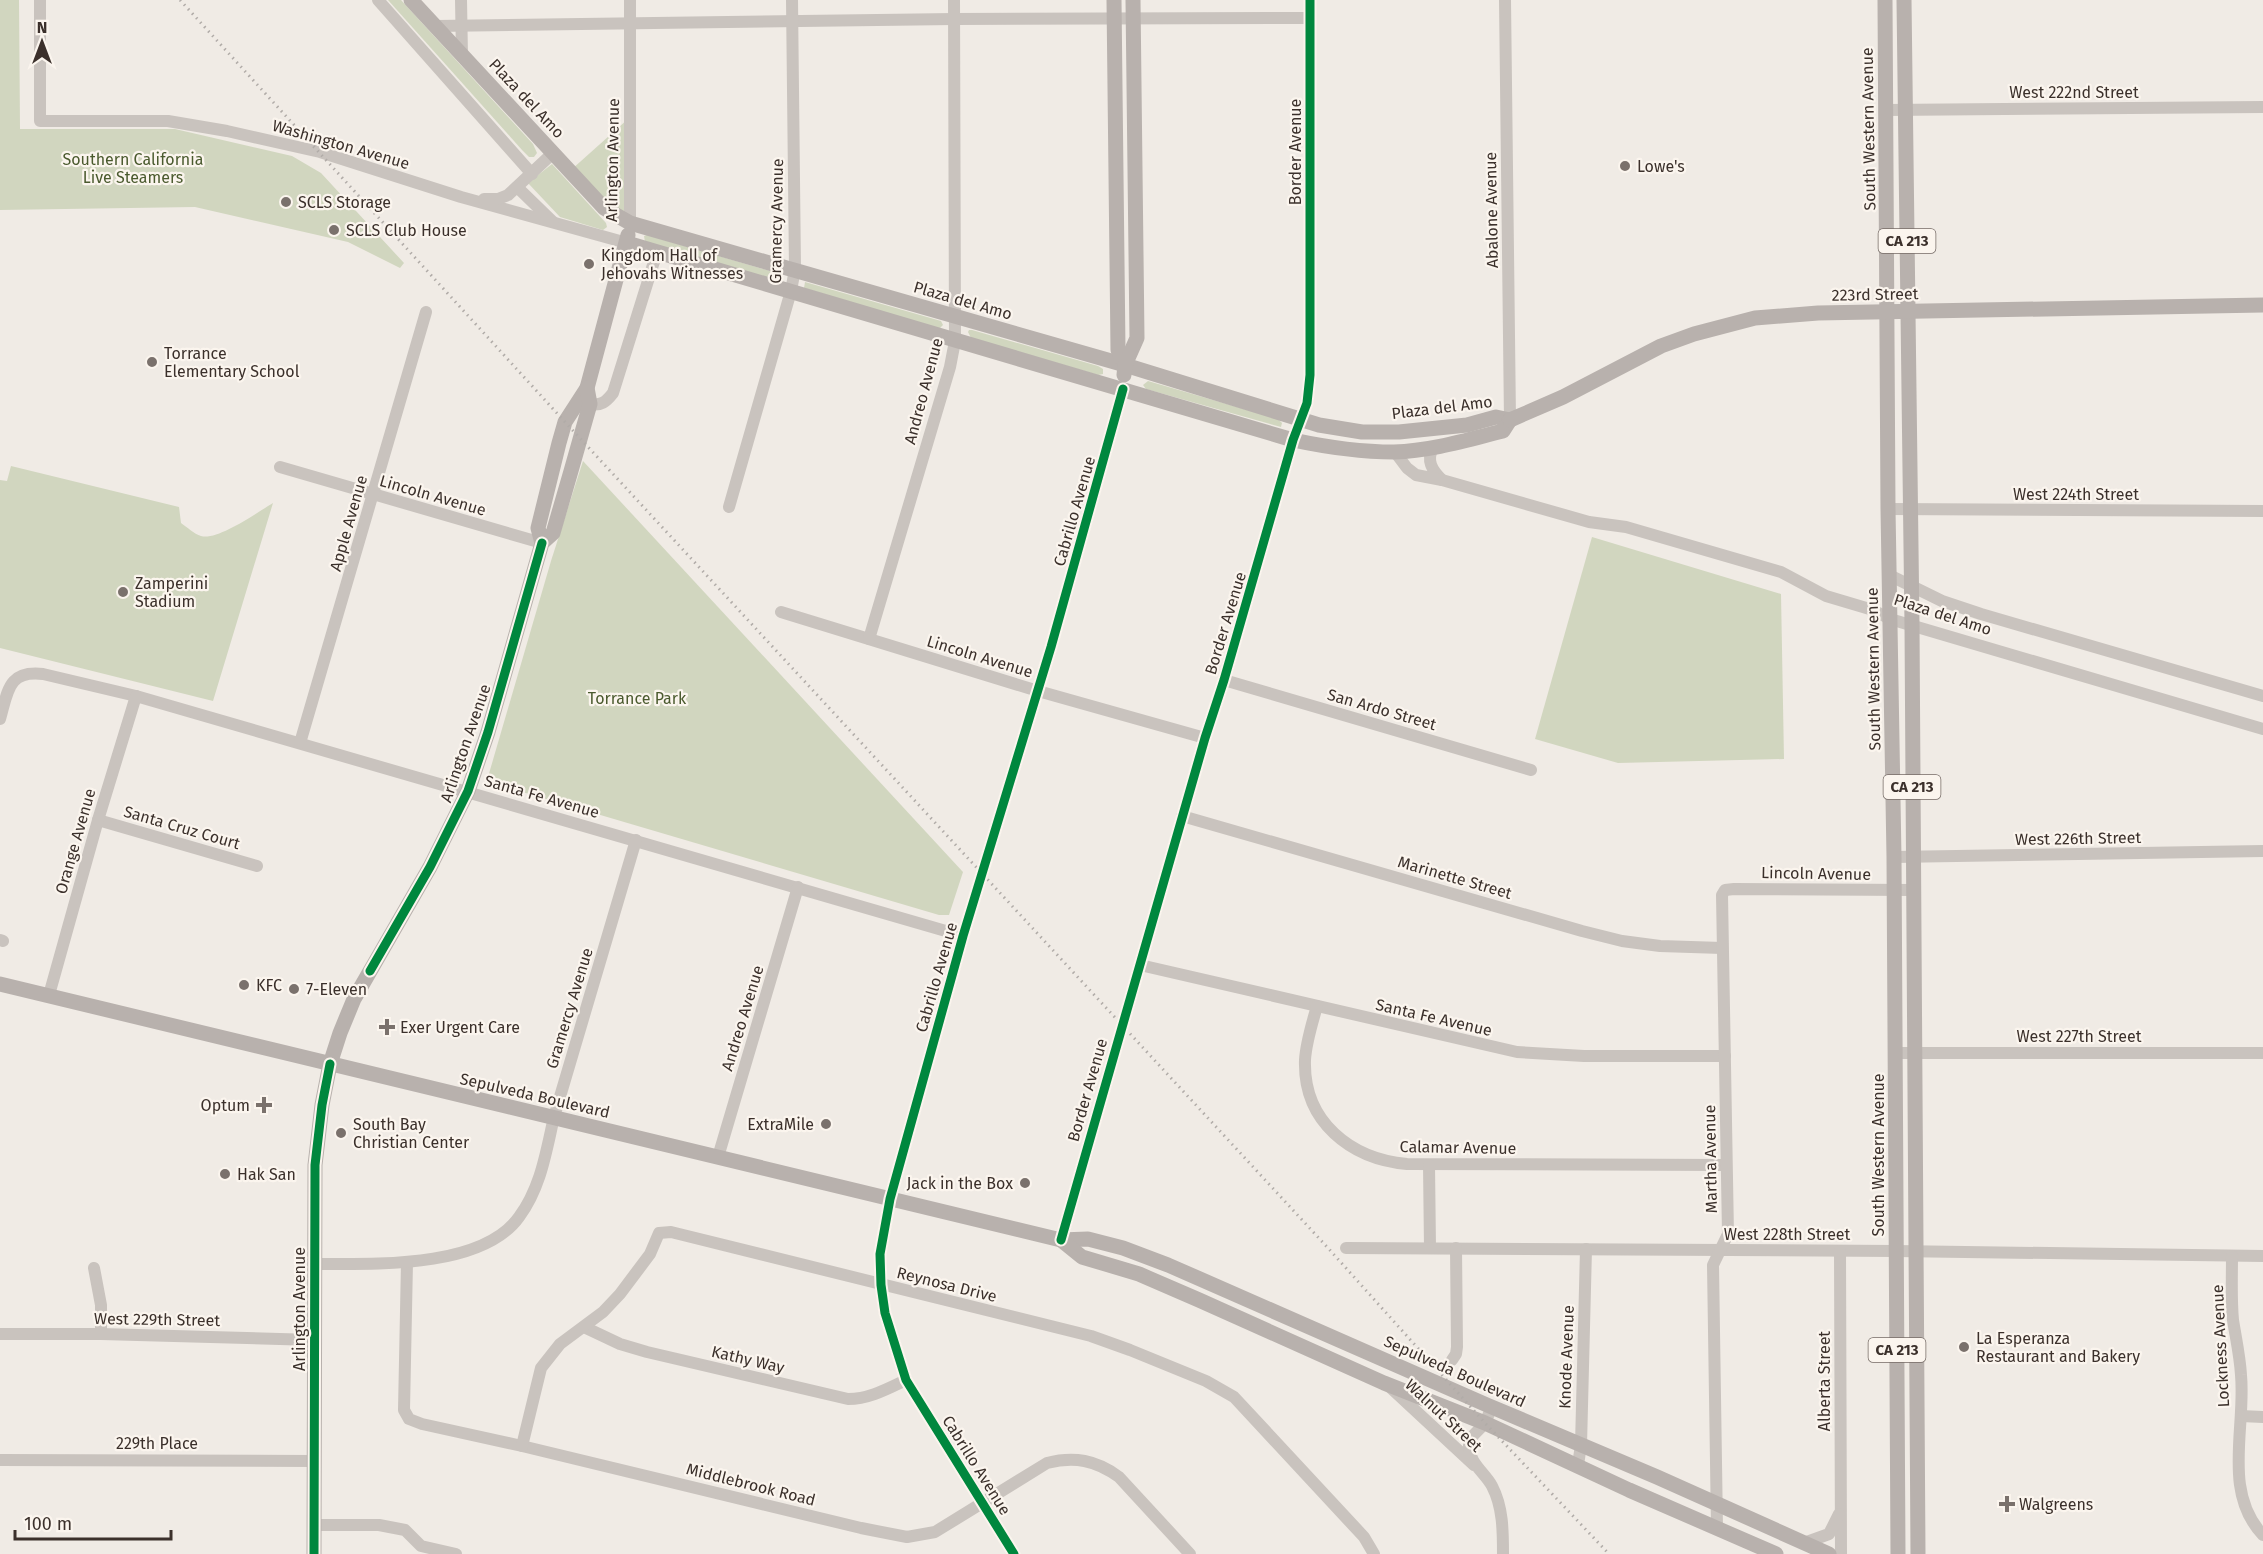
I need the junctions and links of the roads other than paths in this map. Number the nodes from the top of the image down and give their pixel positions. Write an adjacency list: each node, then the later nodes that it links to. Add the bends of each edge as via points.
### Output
1 (40, 0): 29 (street, Washington Avenue, via 40,122 168,122 204,126 320,152)
2 (378, 0): 27 (street)
3 (411, 0): 21 (main road, Plaza del Amo)
4 (461, 0): 20 (street)
5 (630, 0): 19 (street, Arlington Avenue)
6 (792, 0): 18 (street, Gramercy Avenue)
7 (954, 0): 15 (street, Andreo Avenue)
8 (1114, 0): 16 (main road, Cabrillo Avenue)
9 (1133, 0): 17 (main road, Cabrillo Avenue)
10 (1310, 0): 14 (street, Border Avenue)
11 (1505, 0): 47 (street, Abalone Avenue)
12 (1885, 0): 24 (main road, South Western Avenue / CA 213)
13 (1904, 0): 25 (main road, CA 213)
14 (1310, 18): 17 (street); 46 (street, Border Avenue, via 1310,375)
15 (954, 19): 16 (street); 18 (street); 40 (street, Andreo Avenue)
16 (1114, 19): 17 (street); 42 (main road, Cabrillo Avenue, via 1118,350)
17 (1134, 19): 42 (main road, Cabrillo Avenue, via 1137,338)
18 (792, 22): 19 (street); 34 (street, Gramercy Avenue)
19 (630, 25): 20 (street); 31 (street, Arlington Avenue)
20 (461, 26): 21 (street); 22 (street)
21 (436, 27): 22 (main road, Plaza del Amo)
22 (462, 56): 26 (main road, Plaza del Amo)
23 (2263, 107): 25 (street, West 222nd Street)
24 (1886, 110): 25 (street, West 222nd Street); 38 (main road, South Western Avenue / CA 213)
25 (1905, 110): 39 (main road, CA 213)
26 (553, 153): 27 (street); 31 (main road, Plaza del Amo, via 604,208)
27 (532, 174): 28 (street)
28 (517, 188): 29 (street, via 498,199); 30 (street)
29 (462, 197): 30 (street, Washington Avenue)
30 (554, 223): 32 (street, Washington Avenue)
31 (630, 223): 32 (main road, Arlington Avenue); 34 (main road, Plaza del Amo)
32 (627, 243): 33 (main road, Plaza del Amo); 43 (main road, Arlington Avenue)
33 (657, 252): 35 (main road, Plaza del Amo); 45 (street, via 613,393 598,405)
34 (795, 269): 35 (street, Gramercy Avenue); 40 (main road, Plaza del Amo)
35 (791, 291): 41 (main road, Plaza del Amo); 54 (street, Gramercy Avenue)
36 (2263, 305): 39 (main road, 223rd Street)
37 (426, 312): 53 (street, Apple Avenue)
38 (1887, 313): 39 (main road, 223rd Street); 47 (main road, 223rd Street, via 1791,314 1728,324 1661,346); 55 (main road, South Western Avenue / CA 213)
39 (1908, 313): 56 (main road, CA 213)
40 (956, 316): 41 (street, Andreo Avenue); 42 (main road, Plaza del Amo)
41 (955, 341): 44 (main road, Plaza del Amo); 64 (street, Andreo Avenue)
42 (1125, 365): 44 (main road, Cabrillo Avenue); 46 (main road, Plaza del Amo)
43 (587, 388): 45 (main road, Arlington Avenue); 58 (main road, Arlington Avenue, via 562,432 538,528)
44 (1123, 389): 48 (main road, Plaza del Amo); 66 (street, Cabrillo Avenue)
45 (590, 404): 58 (main road, Arlington Avenue, via 553,533)
46 (1302, 419): 47 (main road, Plaza del Amo, via 1343,430 1390,432 1467,425 1496,417); 48 (street, Border Avenue)
47 (1510, 420): 49 (main road, Plaza del Amo, via 1503,431)
48 (1293, 440): 50 (main road, Plaza del Amo); 65 (street, Border Avenue)
49 (1433, 447): 50 (main road, Plaza del Amo); 52 (street, via 1432,470)
50 (1395, 452): 52 (street, Plaza del Amo, via 1416,475)
51 (280, 467): 53 (street, Lincoln Avenue)
52 (1442, 480): 62 (street, Plaza del Amo, via 1780,572 1826,596)
53 (374, 495): 58 (street, Lincoln Avenue); 72 (street, Apple Avenue)
54 (729, 507)
55 (1888, 509): 56 (street, West 224th Street); 59 (main road, South Western Avenue / CA 213)
56 (1909, 510): 57 (street, West 224th Street); 60 (main road, CA 213)
57 (2263, 511)
58 (542, 543): 74 (main road, Arlington Avenue)
59 (1889, 575): 60 (street, Plaza del Amo); 62 (main road, South Western Avenue / CA 213)
60 (1910, 585): 63 (main road, CA 213); 68 (street, Plaza del Amo, via 1981,614)
61 (781, 612): 64 (street, Lincoln Avenue)
62 (1890, 619): 63 (street, Plaza del Amo); 79 (main road, South Western Avenue / CA 213)
63 (1912, 625): 70 (street, Plaza del Amo); 80 (main road, CA 213)
64 (869, 639): 66 (street, Lincoln Avenue)
65 (1224, 680): 71 (street, Border Avenue); 73 (street, San Ardo Street)
66 (1038, 691): 71 (street, Lincoln Avenue); 86 (street, Cabrillo Avenue)
67 (136, 696): 69 (street, Santa Fe Avenue, via 43,674 23,674 12,682); 72 (street, Santa Fe Avenue); 76 (street, Orange Avenue)
68 (2263, 696)
69 (0, 719)
70 (2263, 729)
71 (1205, 738): 75 (street, Border Avenue)
72 (300, 743): 74 (street, Santa Fe Avenue)
73 (1531, 770)
74 (468, 791): 77 (street, Santa Fe Avenue); 96 (main road, Arlington Avenue, via 354,999)
75 (1182, 816): 87 (street, Marinette Street, via 1622,941); 88 (street, Border Avenue)
76 (98, 820): 81 (street, Santa Cruz Court); 90 (street, Orange Avenue)
77 (636, 840): 82 (street, Santa Fe Avenue); 97 (street, Gramercy Avenue)
78 (2263, 851): 80 (street, West 226th Street)
79 (1894, 857): 80 (street, West 226th Street); 83 (main road, South Western Avenue / CA 213)
80 (1913, 857): 84 (main road, CA 213)
81 (257, 866)
82 (798, 887): 86 (street, Santa Fe Avenue); 98 (street, Andreo Avenue)
83 (1894, 890): 84 (street, Lincoln Avenue); 85 (street, Lincoln Avenue, via 1734,889 1725,890); 92 (main road, South Western Avenue / CA 213)
84 (1913, 890): 93 (main road, CA 213)
85 (1722, 895): 87 (street, Martha Avenue)
86 (963, 936): 101 (street, Cabrillo Avenue)
87 (1722, 948): 95 (street, Martha Avenue)
88 (1140, 965): 91 (street, Santa Fe Avenue); 102 (street, Border Avenue)
89 (0, 984): 90 (main road, Sepulveda Boulevard)
90 (48, 996): 96 (main road, Sepulveda Boulevard)
91 (1317, 1006): 95 (street, Santa Fe Avenue, via 1517,1052); 99 (street, Calamar Avenue, via 1307,1048 1306,1078 1318,1113 1329,1129 1373,1158)
92 (1895, 1053): 93 (street, West 227th Street); 109 (main road, South Western Avenue / CA 213)
93 (1914, 1053): 94 (street, West 227th Street); 110 (main road, CA 213)
94 (2263, 1053)
95 (1725, 1056): 100 (street, Martha Avenue)
96 (330, 1064): 97 (main road, Sepulveda Boulevard); 114 (main road, Arlington Avenue, via 316,1142)
97 (554, 1118): 98 (main road, Sepulveda Boulevard); 113 (street, Gramercy Avenue, via 537,1186 506,1232 472,1249)
98 (718, 1157): 101 (main road, Sepulveda Boulevard)
99 (1429, 1165): 100 (street, Calamar Avenue); 104 (street)
100 (1726, 1165): 107 (street, Martha Avenue, via 1728,1234)
101 (890, 1199): 102 (main road, Sepulveda Boulevard); 116 (street, Cabrillo Avenue, via 880,1254)
102 (1061, 1240): 117 (main road, Sepulveda Boulevard, via 1089,1239 1123,1248); 118 (main road, Sepulveda Boulevard, via 1082,1257 1139,1274)
103 (1346, 1248): 104 (street, West 228th Street)
104 (1430, 1248): 105 (street, West 228th Street)
105 (1456, 1248): 106 (street, West 228th Street); 124 (street, via 1457,1347)
106 (1586, 1249): 107 (street, West 228th Street); 132 (street, Knode Avenue)
107 (1720, 1250): 108 (street, West 228th Street); 139 (street, Martha Avenue, via 1713,1265)
108 (1840, 1251): 109 (street, West 228th Street); 140 (street, Alberta Street)
109 (1896, 1251): 110 (street, West 228th Street); 119 (main road, South Western Avenue / CA 213)
110 (1916, 1251): 111 (street, West 228th Street); 125 (main road, CA 213)
111 (2232, 1256): 112 (street, West 228th Street); 129 (street, Lockness Avenue, via 2233,1319 2242,1377)
112 (2263, 1256)
113 (407, 1262): 114 (street, Gramercy Avenue); 133 (street, Middlebrook Road, via 406,1416 422,1424)
114 (314, 1264): 123 (main road, Arlington Avenue)
115 (94, 1268): 122 (street, via 101,1305)
116 (881, 1285): 120 (street, Reynosa Drive, via 664,1232 659,1233 650,1254 620,1294); 126 (street, Cabrillo Avenue, via 885,1312); 149 (street, Reynosa Drive, via 1090,1336 1222,1389 1246,1408 1364,1537)
117 (1239, 1296): 118 (main road); 128 (main road, Sepulveda Boulevard)
118 (1231, 1314): 127 (main road, Sepulveda Boulevard)
119 (1896, 1314): 125 (main road, via 1907,1334 1906,1367); 154 (main road, South Western Avenue / CA 213)
120 (584, 1327): 126 (street, Kathy Way, via 647,1352 848,1399 871,1396); 133 (street, Reynosa Drive, via 560,1344 541,1368)
121 (0, 1334): 122 (street, West 229th Street)
122 (101, 1334): 123 (street, West 229th Street)
123 (314, 1340): 135 (main road, Arlington Avenue)
124 (1452, 1360)
125 (1917, 1372): 155 (main road, CA 213)
126 (906, 1380): 138 (street, Cabrillo Avenue)
127 (1384, 1383): 131 (main road, Sepulveda Boulevard); 137 (street, Walnut Street)
128 (1492, 1407): 131 (street, Walnut Street); 132 (main road, Sepulveda Boulevard)
129 (2241, 1416): 130 (street); 143 (street, Lockness Avenue, via 2238,1479 2248,1515)
130 (2263, 1417)
131 (1485, 1423): 136 (main road, Sepulveda Boulevard); 137 (street, Walnut Street, via 1471,1437 1469,1446)
132 (1581, 1445): 136 (street, Knode Avenue); 139 (main road, Sepulveda Boulevard)
133 (522, 1446): 138 (street, Middlebrook Road, via 907,1537 935,1532)
134 (0, 1460): 135 (street, 229th Place)
135 (314, 1461): 141 (main road, Arlington Avenue)
136 (1578, 1465): 142 (main road, Sepulveda Boulevard)
137 (1481, 1472): 150 (street, Walnut Street, via 1498,1498)
138 (982, 1502): 147 (street, Cabrillo Avenue); 148 (street, Middlebrook Road, via 1047,1462 1091,1461 1119,1477)
139 (1716, 1504): 142 (street, Martha Avenue); 144 (main road, Sepulveda Boulevard)
140 (1840, 1510): 144 (street, Alberta Street, via 1829,1534); 153 (street, Alberta Street)
141 (314, 1526): 145 (main road, Arlington Avenue); 146 (street, via 405,1530 421,1546)
142 (1717, 1528): 151 (main road, Sepulveda Boulevard)
143 (2263, 1535)
144 (1804, 1543): 152 (main road, Sepulveda Boulevard)
145 (314, 1554)
146 (456, 1554)
147 (1014, 1554)
148 (1190, 1554)
149 (1374, 1554)
150 (1503, 1554)
151 (1776, 1554)
152 (1829, 1554)
153 (1840, 1554)
154 (1898, 1554)
155 (1918, 1554)

